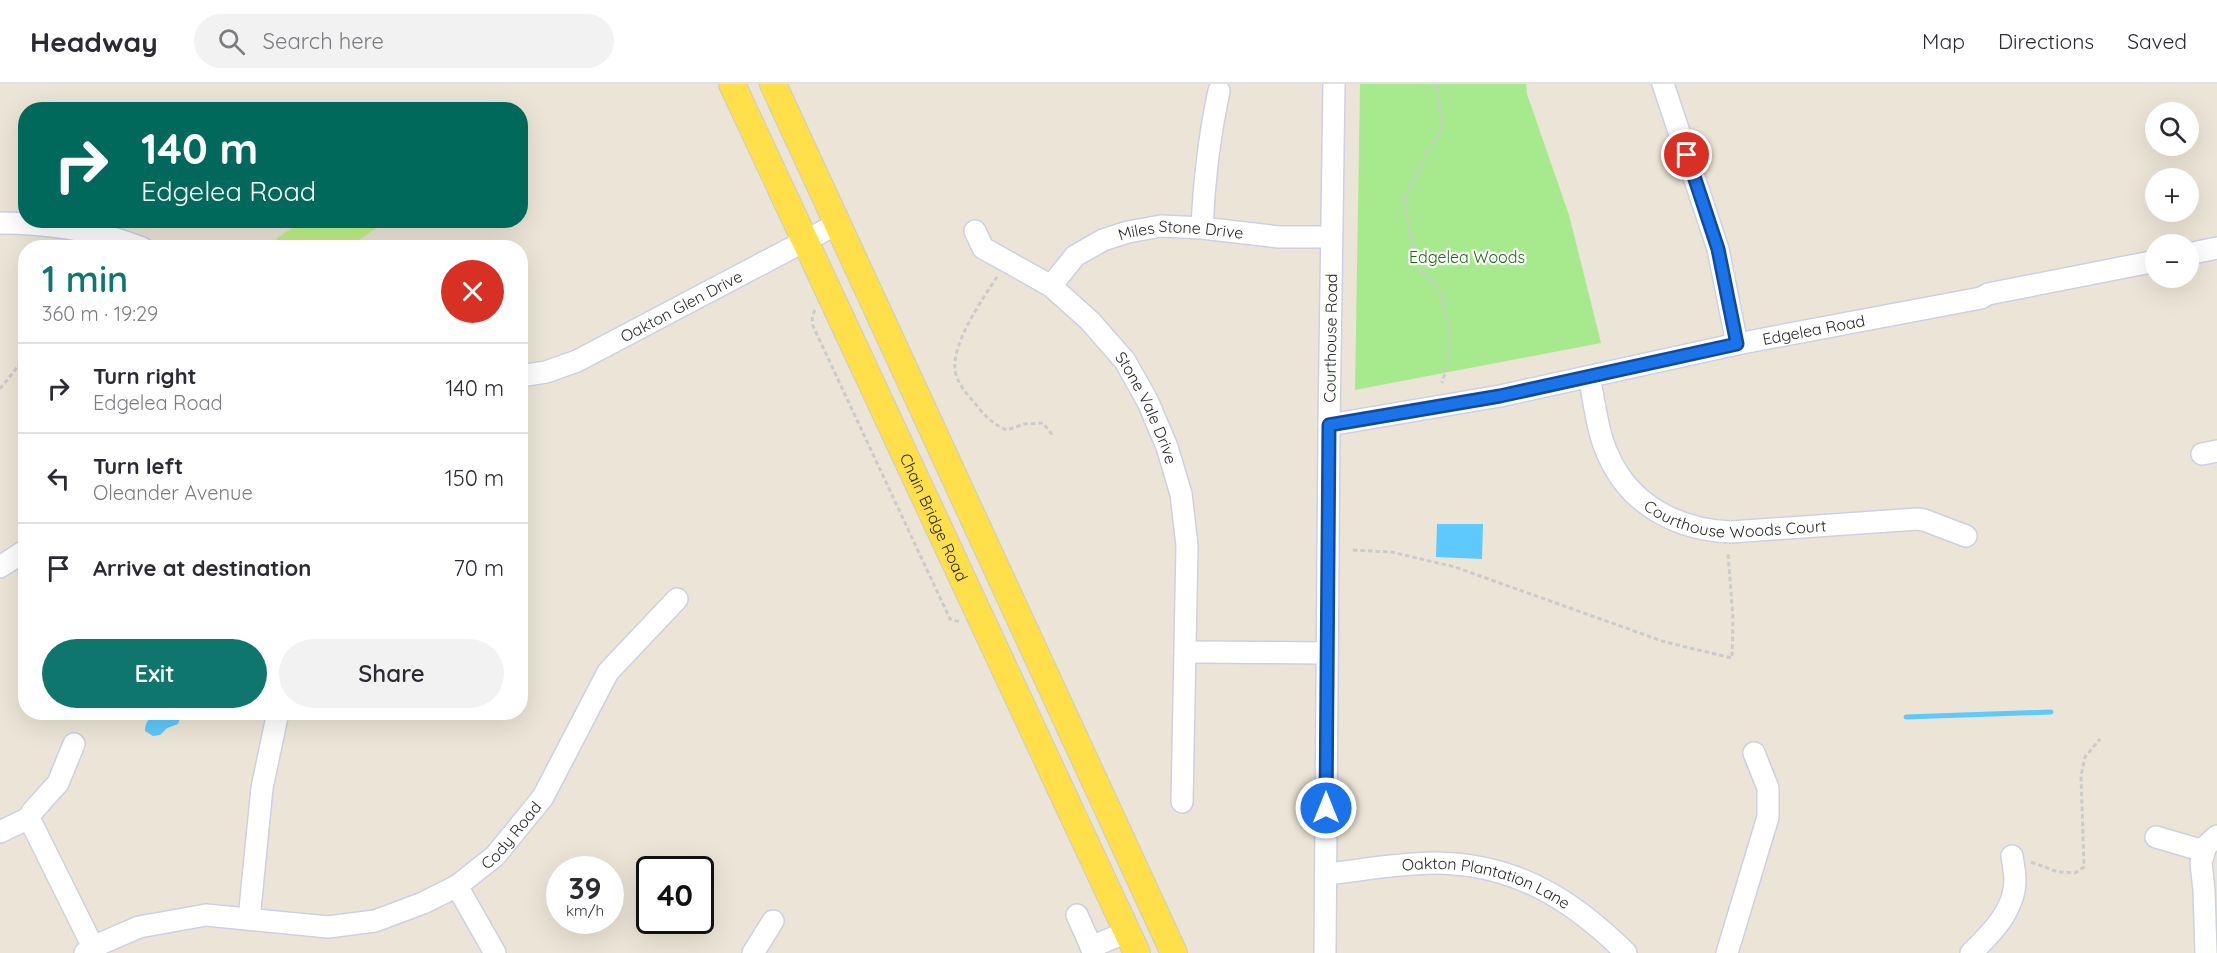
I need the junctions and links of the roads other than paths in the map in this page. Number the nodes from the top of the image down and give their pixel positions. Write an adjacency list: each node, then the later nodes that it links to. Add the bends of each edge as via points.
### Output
1 (732, 84): 14 (main road, Chain Bridge Road)
2 (772, 84): 8 (main road)
3 (1334, 84): 12 (street, Courthouse Road)
4 (1664, 84): 19 (street, via 1718,249)
5 (1219, 91): 10 (street, via 1210,135)
6 (0, 223): 7 (street)
7 (18, 223)
8 (837, 224): 14 (street, Oakton Glen Drive); 48 (main road)
9 (73, 228): 13 (street)
10 (1202, 228): 12 (street, Miles Stone Drive, via 1279,237); 18 (street, Miles Stone Drive, via 1161,226 1103,240 1075,256)
11 (975, 231): 18 (street, Stone Vale Drive, via 983,248)
12 (1331, 237): 22 (street, Courthouse Road)
13 (120, 240)
14 (804, 240): 20 (street, Oakton Glen Drive, via 577,362); 43 (main road, Chain Bridge Road)
15 (2217, 248): 16 (street)
16 (2199, 252)
17 (2145, 263): 19 (street, Edgelea Road)
18 (1051, 285): 27 (street, Stone Vale Drive, via 1125,361 1167,447 1181,494 1187,545)
19 (1737, 344): 21 (street, Edgelea Road)
20 (528, 375)
21 (1589, 377): 22 (street, Edgelea Road); 23 (street, Courthouse Woods Court, via 1609,457 1641,500 1674,521 1731,532 1917,519)
22 (1329, 425): 28 (street, Courthouse Road)
23 (1966, 536)
24 (18, 555): 25 (street)
25 (0, 567)
26 (677, 599): 39 (street, Cody Road, via 608,672 543,797 495,856)
27 (1185, 652): 28 (street); 32 (street, Stone Vale Drive)
28 (1328, 653): 38 (street, Courthouse Road)
29 (276, 720): 41 (street, via 262,788)
30 (74, 744): 33 (street, via 58,783)
31 (1754, 753): 51 (street, via 1768,788 1768,817)
32 (1182, 802)
33 (29, 818): 34 (street); 44 (street)
34 (0, 832)
35 (2156, 837): 36 (street)
36 (2210, 844): 53 (street, via 2201,864)
37 (2012, 856): 52 (street, via 2016,881 2010,903 2003,918)
38 (1326, 874): 49 (street, Courthouse Road); 50 (street, Oakton Plantation Lane, via 1438,863 1496,871 1562,899)
39 (457, 886): 41 (street, Cody Road, via 375,921 328,927); 46 (street)
40 (1077, 915): 45 (street)
41 (249, 919): 44 (street, Cody Road, via 206,915 139,927)
42 (773, 921): 47 (street)
43 (1132, 942): 45 (street)
44 (89, 950)
45 (1093, 950)
46 (495, 953)
47 (753, 953)
48 (1174, 953)
49 (1325, 953)
50 (1626, 953)
51 (1727, 953)
52 (1971, 953)
53 (2206, 953)

